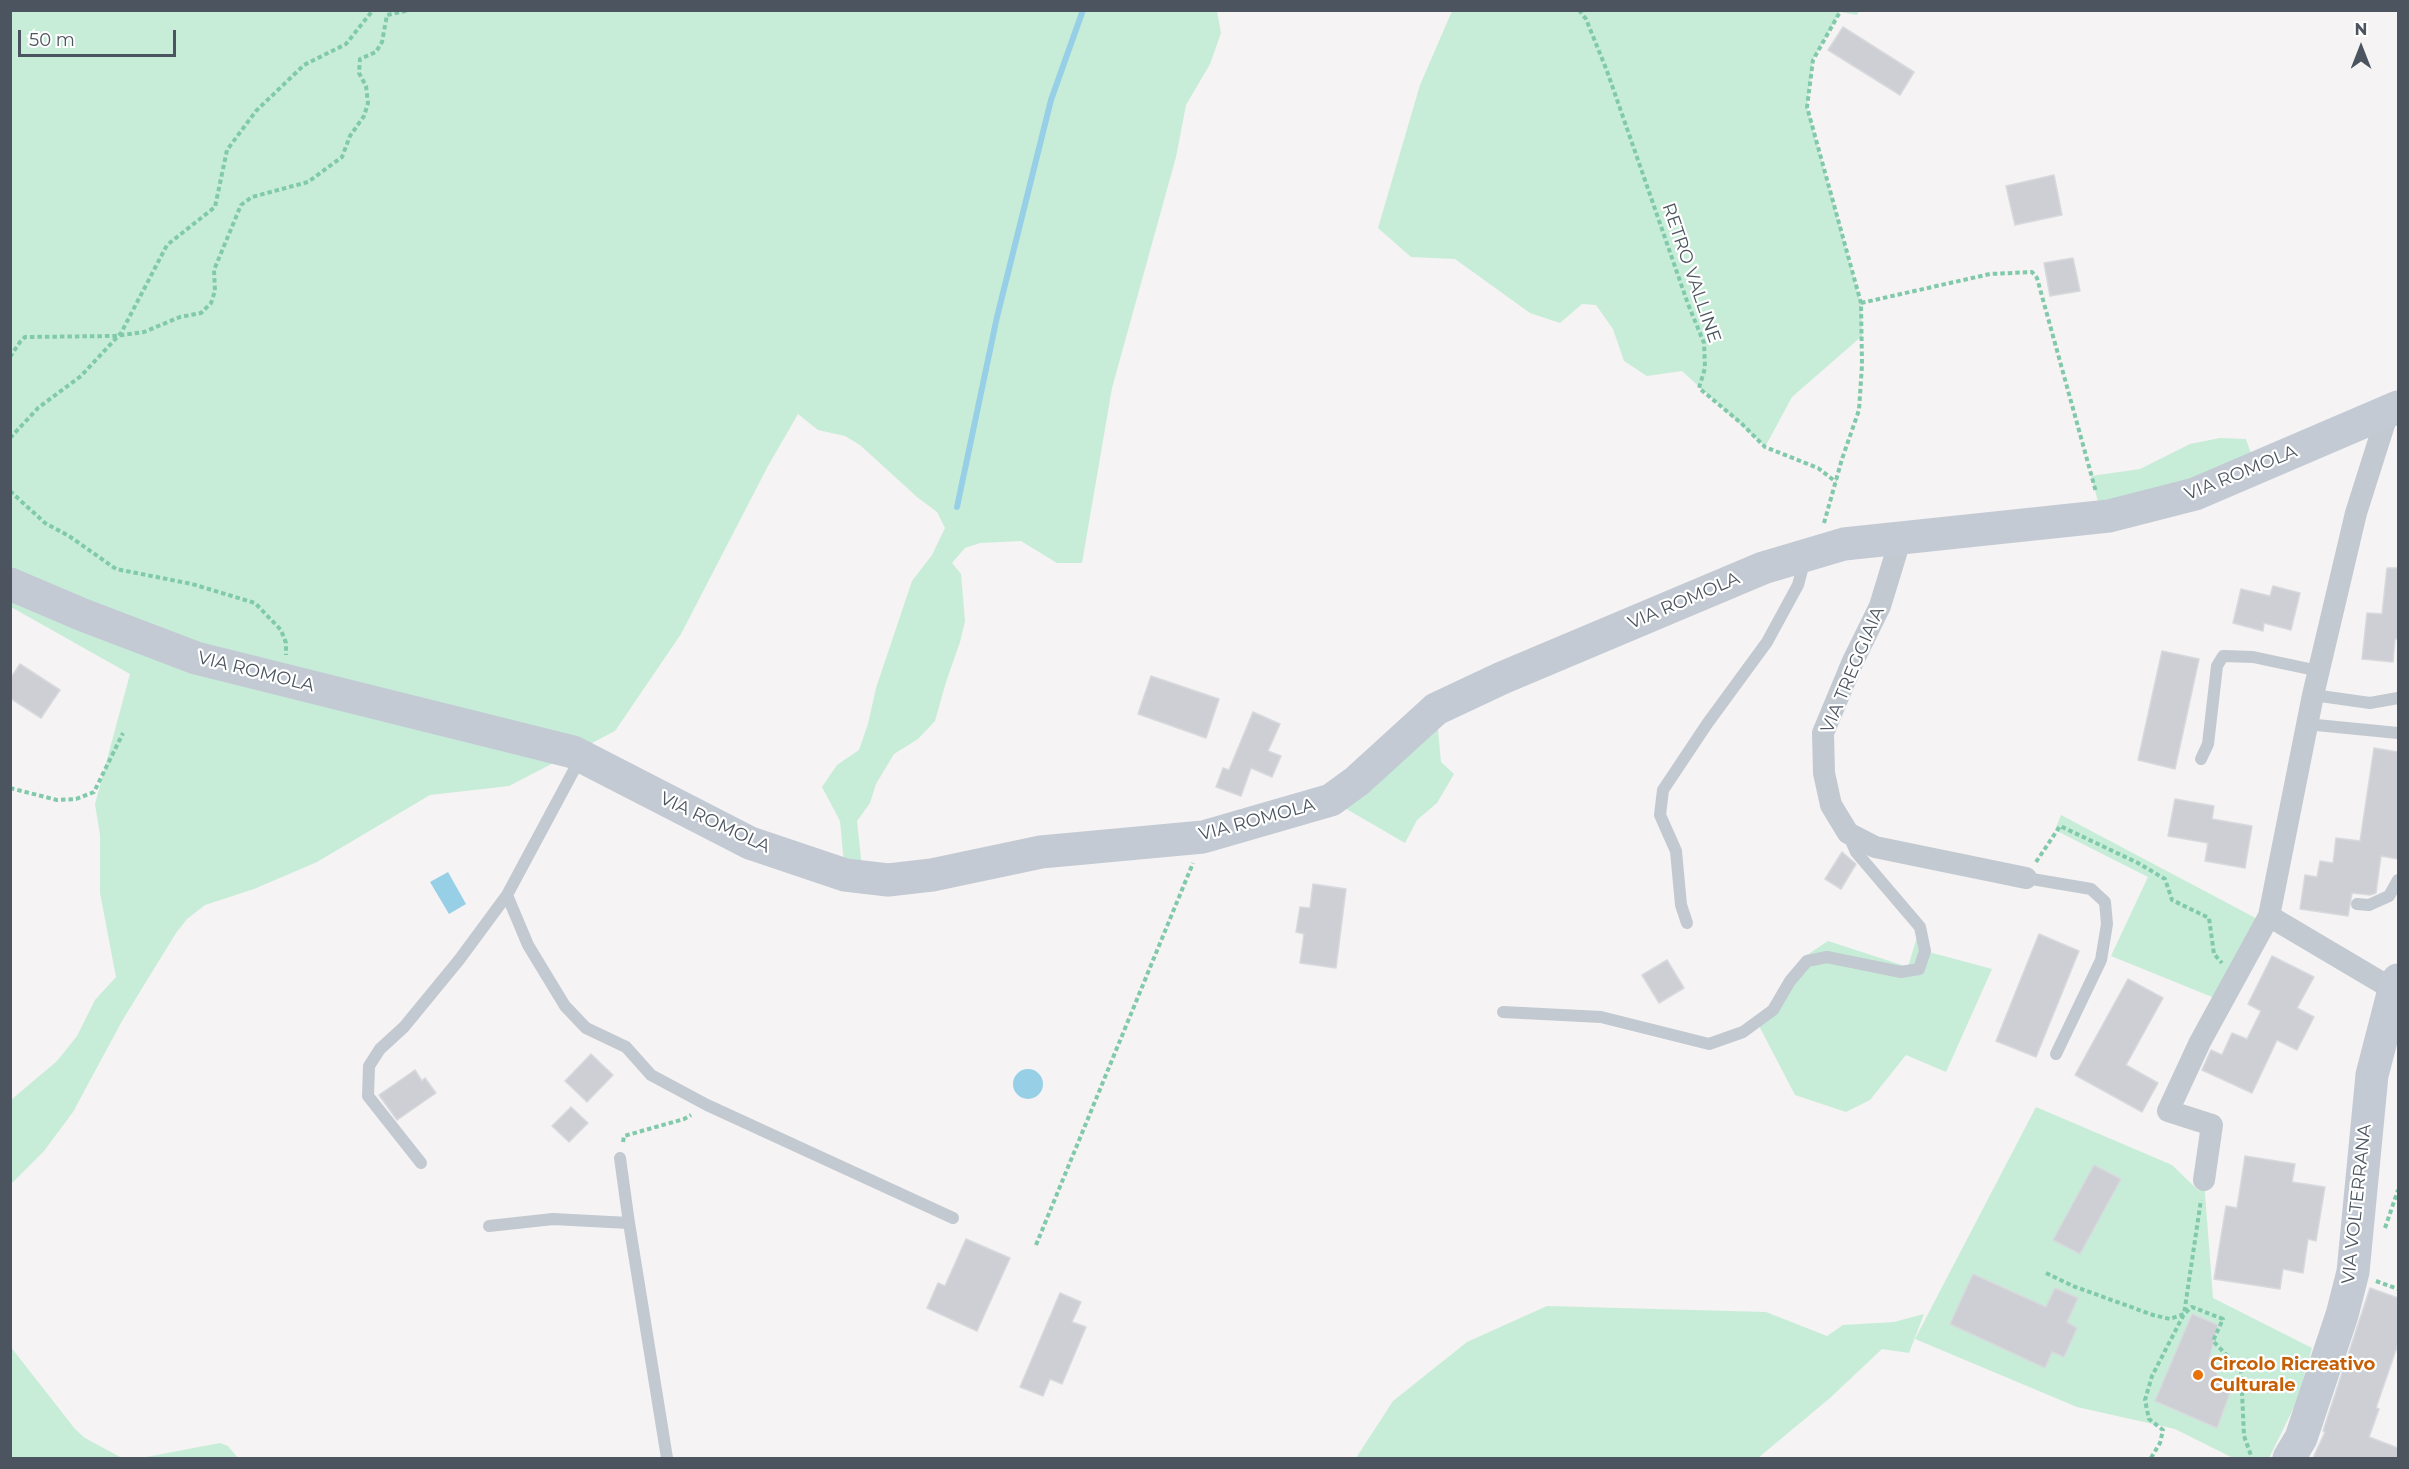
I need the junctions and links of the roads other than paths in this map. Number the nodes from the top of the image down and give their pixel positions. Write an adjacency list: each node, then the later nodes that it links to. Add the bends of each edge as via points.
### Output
1 (2393, 409): 2 (street, VIA ROMOLA, via 2195,494 2102,516); 5 (street, via 2356,513)
2 (1901, 537): 3 (street, VIA ROMOLA, via 1844,544); 12 (street, VIA TREGGIAIA, via 1880,606 1823,733 1824,774 1831,805)
3 (1814, 553): 10 (street, VIA ROMOLA, via 1763,568 1436,709 1357,781 1330,800 1203,837 1041,852 932,875 888,880 845,875 750,843); 18 (lane, via 1767,642 1663,790 1660,815 1676,851 1681,905)
4 (10, 584): 10 (street, VIA ROMOLA, via 196,658 558,747)
5 (2319, 671): 6 (street); 11 (lane, via 2253,657 2223,656 2217,666 2208,744)
6 (2313, 695): 7 (lane, via 2370,702); 8 (street)
7 (2398, 698)
8 (2306, 724): 9 (lane); 17 (street)
9 (2398, 733)
10 (581, 756): 15 (lane)
11 (2201, 759)
12 (1848, 832): 13 (street, VIA TREGGIAIA, via 1875,847); 20 (lane, via 1856,852 1920,927 1925,951 1919,969 1901,972 1827,957 1808,961 1790,981 1773,1010 1743,1032 1709,1044 1601,1017)
13 (2026, 878): 21 (lane, via 2091,889 2105,902 2107,924 2101,960)
14 (2398, 880): 16 (lane, via 2389,896 2369,905)
15 (507, 895): 23 (lane, via 452,968 369,1066 368,1096); 25 (lane, via 528,945 566,1006 586,1028 626,1047 651,1075 707,1105)
16 (2357, 904)
17 (2269, 916): 19 (street); 24 (street, via 2200,1042 2169,1111 2212,1125)
18 (1687, 923)
19 (2396, 985): 29 (street, VIA VOLTERRANA, via 2372,1075 2353,1272 2301,1438)
20 (1503, 1012)
21 (2056, 1054)
22 (620, 1158): 26 (lane)
23 (421, 1162)
24 (2204, 1180)
25 (953, 1218)
26 (629, 1223): 27 (lane, via 553,1219); 28 (lane)
27 (489, 1226)
28 (667, 1458)
29 (2289, 1458)

